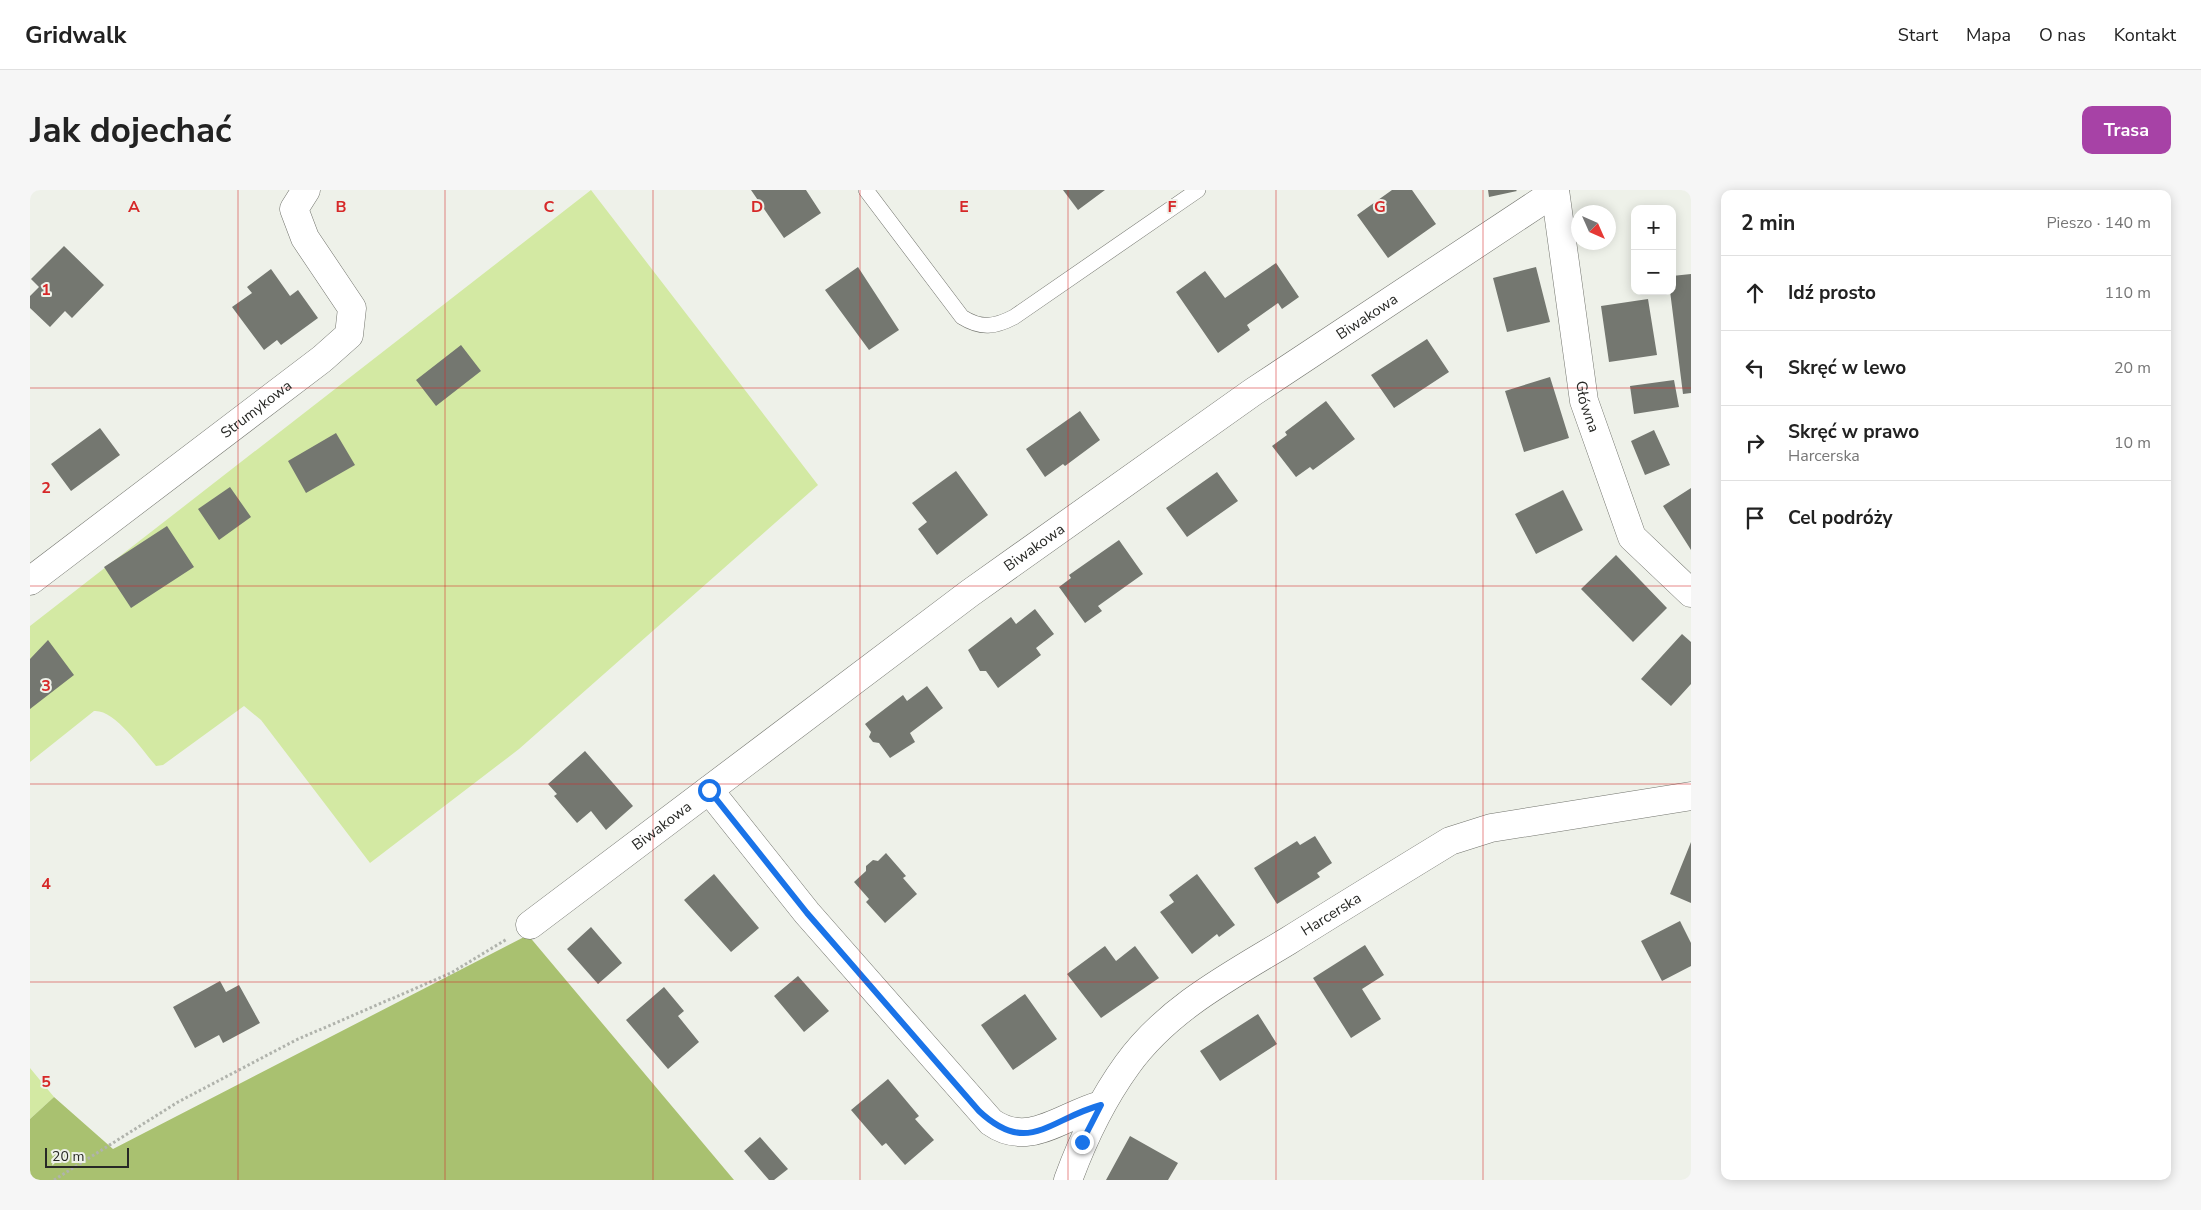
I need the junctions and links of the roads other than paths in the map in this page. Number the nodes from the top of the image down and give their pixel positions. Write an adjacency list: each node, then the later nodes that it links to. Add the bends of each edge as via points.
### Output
1 (306, 190): 5 (street, Strumykowa, via 294,209 305,238 352,308 349,335 322,359)
2 (866, 190): 3 (lane, via 962,317 981,326 992,326 1014,317)
3 (1198, 190)
4 (1555, 191): 6 (street, Główna, via 1584,401 1632,537); 7 (street, Biwakowa, via 1253,392 970,593)
5 (30, 581)
6 (1691, 593)
7 (709, 790): 9 (street, Biwakowa); 10 (street, via 807,913 991,1122 1000,1129 1027,1134 1038,1132 1080,1110)
8 (1691, 796): 10 (street, Harcerska, via 1491,828 1450,841 1202,993 1162,1026 1128,1064)
9 (530, 925)
10 (1101, 1105): 11 (street, Harcerska)
11 (1068, 1180)

